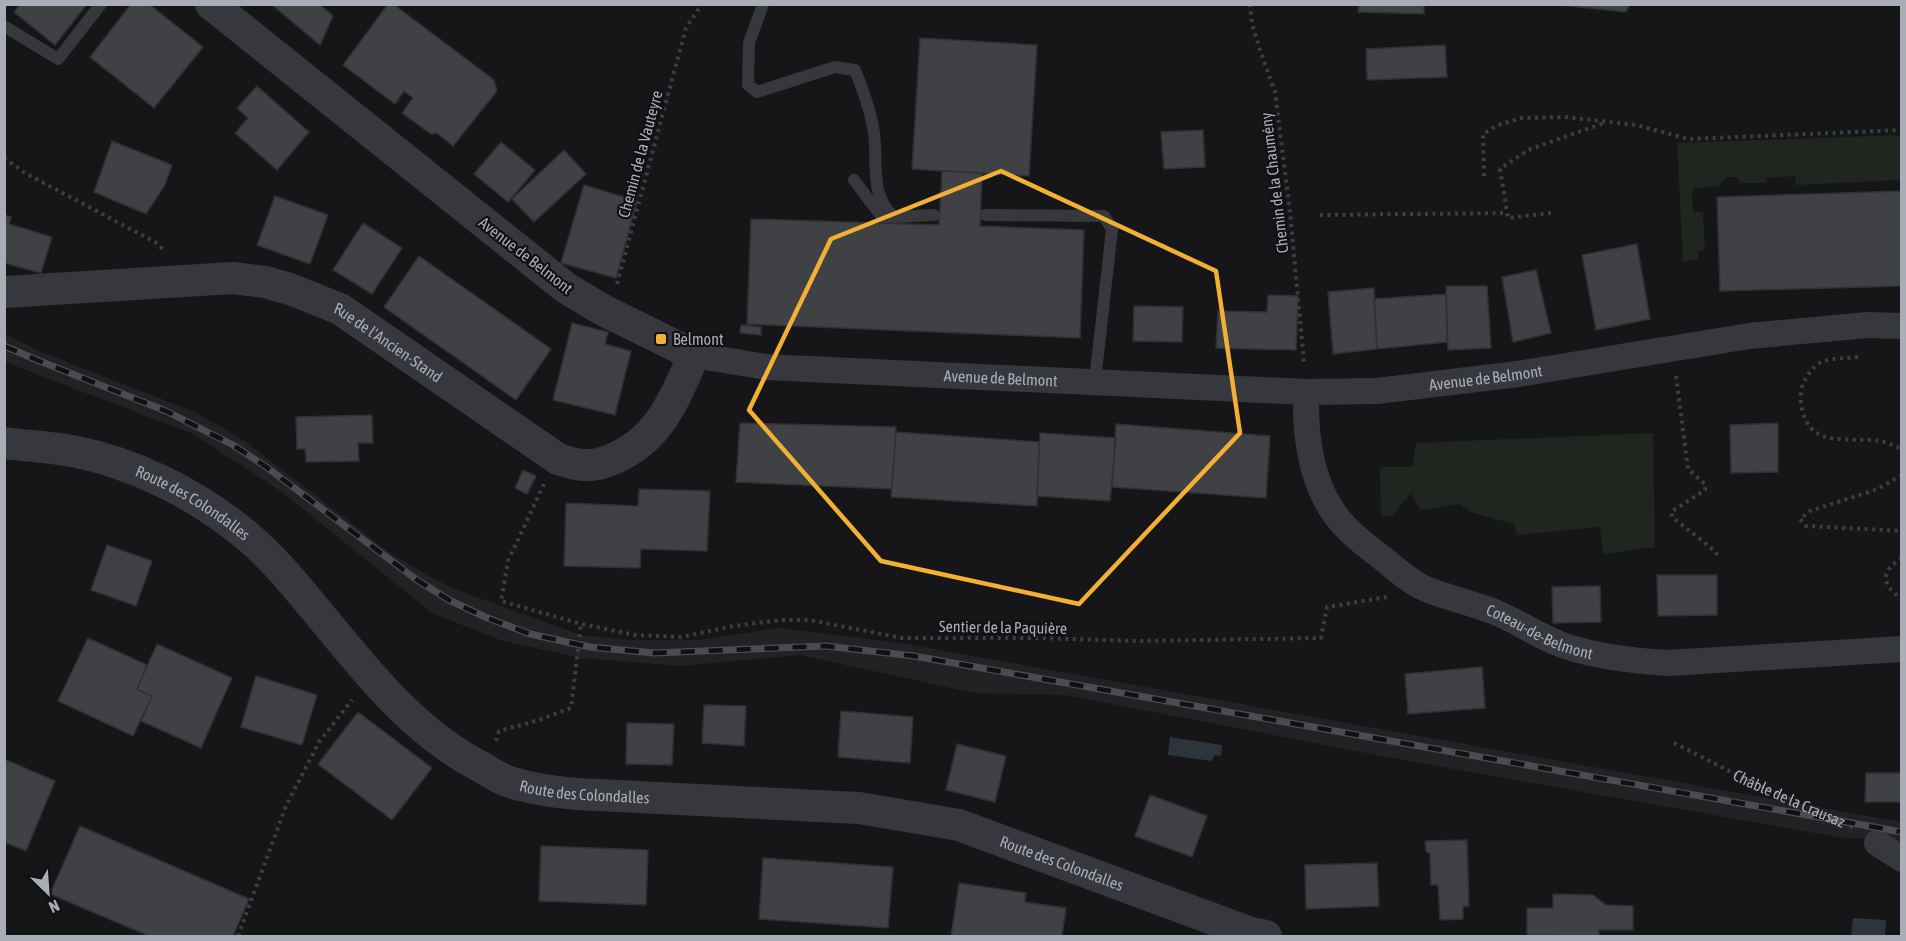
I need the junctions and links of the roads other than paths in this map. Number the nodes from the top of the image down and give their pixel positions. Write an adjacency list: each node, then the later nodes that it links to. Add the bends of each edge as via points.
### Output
1 (102, 4): 4 (lane, via 58,59)
2 (211, 4): 11 (street, Avenue de Belmont, via 566,288)
3 (763, 4): 8 (lane, via 749,43 748,85 757,92 835,67 855,70 874,132 878,193 884,208)
4 (4, 26)
5 (854, 180): 8 (lane, via 882,217)
6 (934, 215): 8 (lane)
7 (985, 215): 12 (lane, via 1104,216 1112,229)
8 (894, 217)
9 (4, 292): 11 (street, Rue de l'Ancien-Stand, via 233,278 291,289 340,309 558,459 581,465 604,463 642,444 675,396)
10 (1902, 326): 13 (street, Avenue de Belmont, via 1868,325 1749,336 1518,375 1377,391)
11 (694, 355): 12 (street, Avenue de Belmont, via 766,367)
12 (1095, 381): 13 (street, Avenue de Belmont)
13 (1306, 392): 15 (street, Coteau-de-Belmont, via 1305,417 1313,464 1333,511 1369,548 1424,588 1495,612 1564,646 1632,661 1668,663)
14 (4, 443): 18 (street, Route des Colondalles, via 73,451 120,464 169,484 212,509 275,561 368,673 430,736 506,780 578,794 859,808 959,825)
15 (1902, 649)
16 (1877, 843): 17 (street)
17 (1902, 860)
18 (1266, 936)

